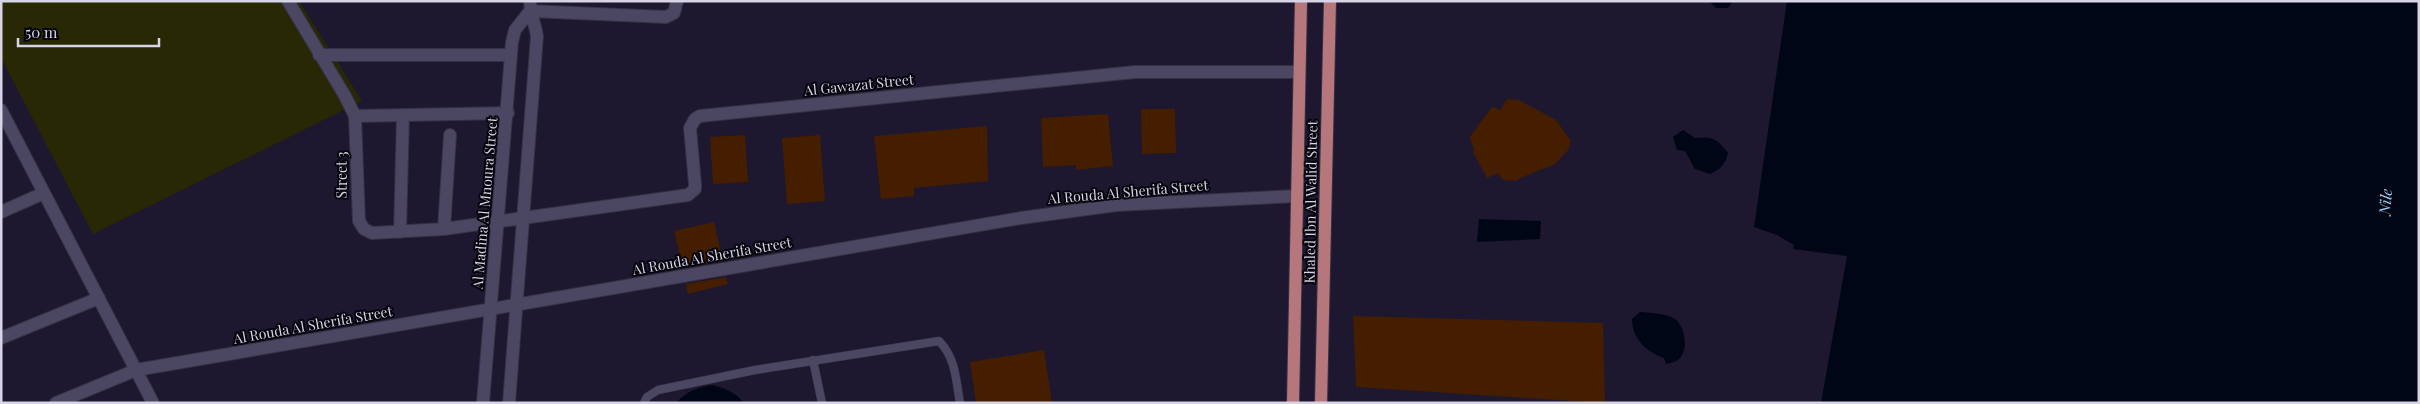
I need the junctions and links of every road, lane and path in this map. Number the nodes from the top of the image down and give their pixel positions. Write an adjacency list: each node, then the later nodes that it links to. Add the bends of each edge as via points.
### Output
1 (288, 1): 6 (street, Street 3)
2 (677, 1): 5 (street, via 674,13 666,17)
3 (1301, 1): 8 (main road, Khaled Ibn Al Walid Street)
4 (1330, 1): 36 (main road, Khaled Ibn Al Walid Street)
5 (530, 6): 7 (street, Al Madina Al Mnoura Street, via 515,30); 18 (street, via 537,36)
6 (320, 55): 7 (street); 12 (street, Street 3)
7 (511, 55): 10 (street, Al Madina Al Mnoura Street)
8 (1299, 72): 16 (main road, Khaled Ibn Al Walid Street); 18 (street, Al Gawazat Street, via 1135,72 700,116 690,128 695,189 688,195)
9 (1, 110): 13 (street)
10 (508, 113): 11 (street); 19 (street, Al Madina Al Mnoura Street)
11 (403, 115): 12 (street); 21 (street)
12 (355, 116): 21 (street, Street 3, via 359,221 372,233)
13 (5, 127): 15 (street)
14 (450, 135): 20 (street)
15 (44, 193): 17 (street); 22 (street)
16 (1297, 196): 23 (street, Al Rouda Al Sherifa Street, via 1069,210); 35 (main road, Khaled Ibn Al Walid Street)
17 (1, 212)
18 (523, 217): 19 (street, Al Gawazat Street); 23 (street)
19 (497, 221): 20 (street, Street 3); 24 (street, Al Madina Al Mnoura Street)
20 (444, 229): 21 (street, Street 3)
21 (400, 232)
22 (99, 298): 25 (street); 27 (street)
23 (516, 305): 24 (street, Al Rouda Al Sherifa Street); 31 (street)
24 (492, 309): 27 (street, Al Rouda Al Sherifa Street); 30 (street, Al Madina Al Mnoura Street)
25 (1, 338)
26 (814, 360): 32 (lane, via 658,390); 33 (lane); 34 (lane, via 939,341 953,361)
27 (136, 370): 28 (street, Al Rouda Al Sherifa Street); 29 (street)
28 (56, 403)
29 (153, 403)
30 (484, 403)
31 (509, 403)
32 (644, 403)
33 (822, 403)
34 (960, 403)
35 (1293, 403)
36 (1321, 403)

